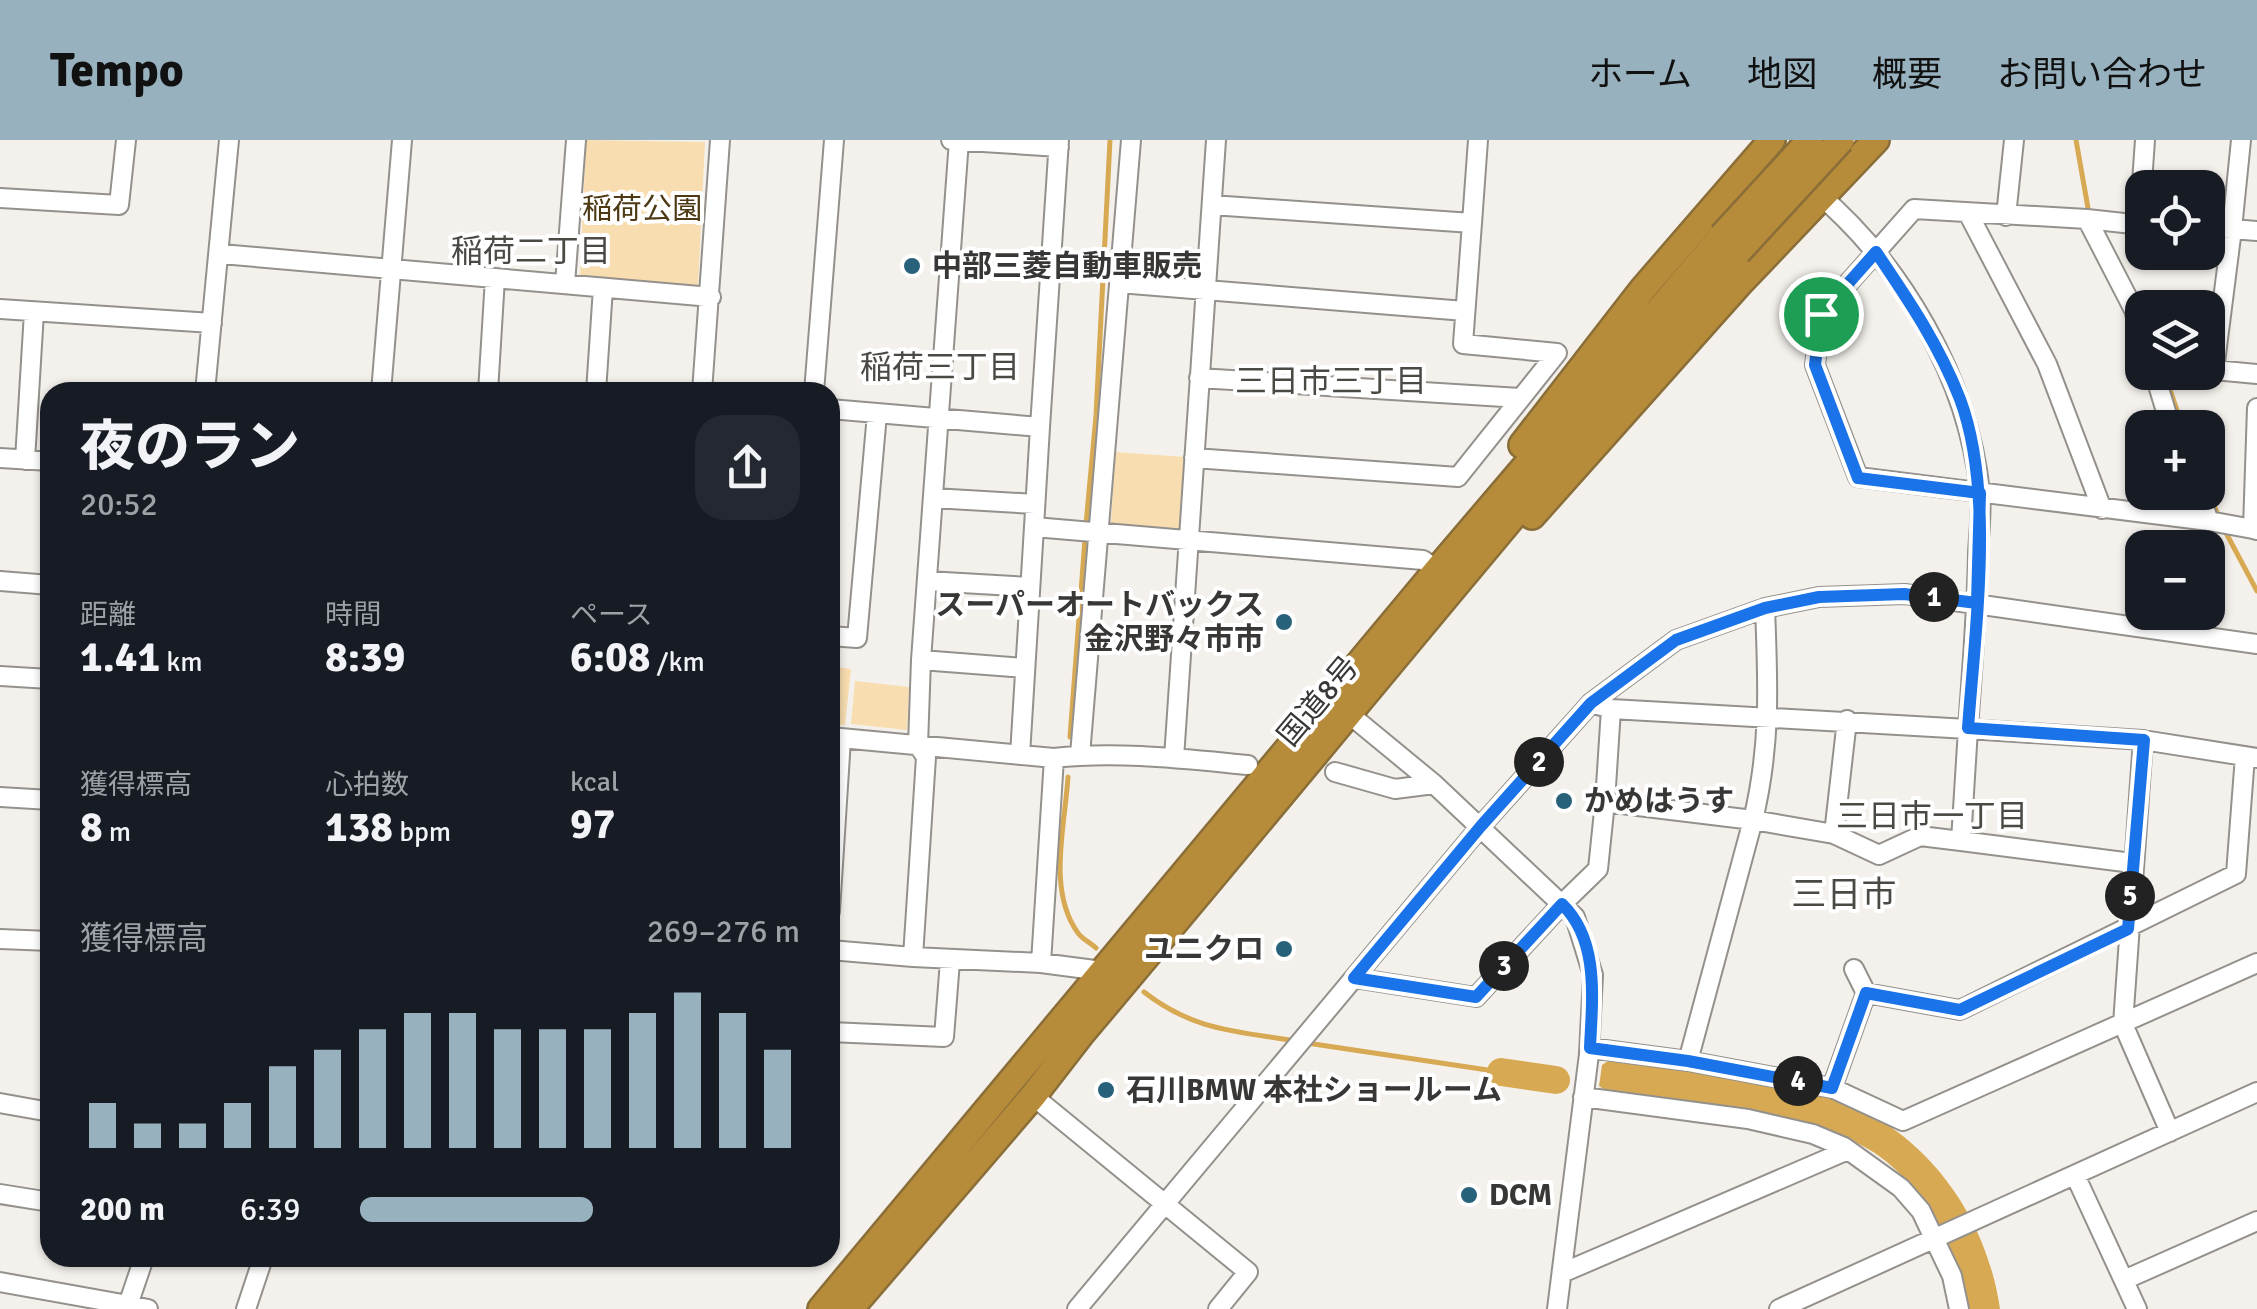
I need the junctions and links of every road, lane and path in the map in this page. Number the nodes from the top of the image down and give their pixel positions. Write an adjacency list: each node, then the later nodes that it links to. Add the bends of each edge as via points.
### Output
1 (126, 140): 22 (street, via 118,205)
2 (229, 140): 34 (street)
3 (402, 140): 35 (street)
4 (576, 140): 38 (street)
5 (720, 140): 43 (street)
6 (834, 140): 56 (street)
7 (950, 140): 8 (street)
8 (959, 140): 18 (street); 61 (street)
9 (1131, 140): 37 (street)
10 (1216, 140): 23 (street)
11 (1478, 140): 27 (street)
12 (1810, 140): 32 (highway, 国道8号, bridge)
13 (1841, 140): 32 (highway, 国道8号, bridge)
14 (1876, 140): 21 (highway)
15 (2014, 140): 25 (street)
16 (2145, 140): 20 (street)
17 (2241, 140): 30 (street)
18 (1059, 144): 62 (street)
19 (1768, 144): 21 (street); 75 (highway, via 1563,391)
20 (2144, 170)
21 (1822, 196): 33 (street); 84 (highway)
22 (0, 198)
23 (1212, 205): 27 (street); 40 (street)
24 (1968, 214): 25 (street); 33 (street, via 1914,210); 70 (street, via 2048,364)
25 (2006, 216): 26 (street)
26 (2087, 219): 28 (street); 41 (street)
27 (1472, 223): 45 (street)
28 (2125, 223)
29 (2225, 229): 30 (street)
30 (2232, 230): 31 (street); 42 (street)
31 (2257, 230)
32 (1730, 244): 75 (highway, 国道8号); 84 (highway, 国道8号)
33 (1876, 252): 67 (street, via 1924,322 1961,402); 67 (street, via 1821,314 1815,365 1858,478)
34 (221, 254): 35 (street); 47 (street)
35 (392, 269): 36 (street); 52 (street)
36 (495, 278): 38 (street); 53 (street)
37 (1119, 283): 40 (street); 73 (street)
38 (565, 284): 39 (street)
39 (604, 288): 43 (street); 54 (street)
40 (1205, 290): 45 (street); 50 (street)
41 (2128, 290)
42 (2219, 290)
43 (711, 297): 55 (street)
44 (0, 309): 46 (street)
45 (1465, 310): 57 (street, via 1463,344 1556,353)
46 (34, 312): 47 (street); 65 (street)
47 (212, 323): 51 (street)
48 (2225, 371): 49 (street)
49 (2257, 374)
50 (1199, 378): 57 (street); 64 (street)
51 (206, 382)
52 (382, 382)
53 (489, 382)
54 (597, 382)
55 (703, 382)
56 (815, 382)
57 (1520, 398): 64 (street, via 1458,477)
58 (2257, 408): 71 (street)
59 (840, 411): 60 (street)
60 (876, 414): 61 (street); 82 (street, via 858,638)
61 (938, 418): 62 (street); 68 (street)
62 (1040, 427): 69 (street)
63 (0, 458): 65 (street)
64 (1194, 458): 74 (street)
65 (25, 460): 66 (street)
66 (40, 461)
67 (1980, 493): 70 (street); 80 (street)
68 (932, 498): 69 (street); 77 (street)
69 (1035, 504): 72 (street)
70 (2102, 509): 71 (street)
71 (2234, 526)
72 (1034, 527): 73 (street); 79 (street)
73 (1097, 533): 74 (street); 99 (street)
74 (1189, 542): 75 (street); 102 (street)
75 (1442, 564): 124 (highway, 国道8号)
76 (0, 581): 78 (street)
77 (926, 581): 79 (street); 85 (street)
78 (40, 584)
79 (1030, 587): 86 (street)
80 (1977, 603): 81 (street, via 1904,594 1819,597); 83 (street); 94 (street)
81 (1765, 608): 89 (street, via 1676,640); 92 (street)
82 (840, 637)
83 (2257, 644)
84 (1404, 651): 91 (highway, 国道8号)
85 (921, 660): 86 (street); 97 (street)
86 (1025, 668): 98 (street)
87 (0, 676): 88 (street)
88 (40, 678)
89 (1591, 703): 90 (street); 110 (street)
90 (1611, 709): 92 (street); 108 (street)
91 (1349, 714): 105 (street); 134 (highway, 国道8号)
92 (1769, 718): 93 (street); 109 (street)
93 (1846, 720): 94 (street); 111 (street)
94 (1968, 728): 96 (street); 112 (street)
95 (840, 738): 97 (street)
96 (2144, 740): 100 (street); 113 (street)
97 (918, 745): 98 (street); 119 (street, via 926,758)
98 (1020, 755): 101 (street)
99 (1080, 755): 101 (street); 102 (street)
100 (2251, 757): 115 (street, via 2236,874)
101 (1054, 758): 121 (street)
102 (1174, 758): 103 (street)
103 (1248, 765)
104 (1335, 772): 105 (street, via 1396,788)
105 (1434, 784): 110 (street)
106 (0, 796): 107 (street)
107 (40, 799)
108 (1605, 802): 109 (street); 114 (street, via 1598,870)
109 (1754, 820): 111 (street); 130 (street)
110 (1481, 826): 114 (street); 125 (street)
111 (1834, 834): 112 (street, via 1879,855 1920,836)
112 (1961, 841): 113 (street)
113 (2132, 863): 115 (street)
114 (1562, 904): 125 (street, via 1476,997); 129 (street, via 1575,916 1594,975)
115 (2128, 929): 126 (street, via 1960,1010); 127 (street)
116 (0, 939): 117 (street)
117 (40, 941)
118 (840, 951): 119 (street)
119 (913, 957): 120 (street)
120 (950, 960): 121 (street); 128 (street, via 944,1038)
121 (1041, 963): 124 (street)
122 (2257, 963): 127 (street)
123 (1854, 969): 126 (street)
124 (1102, 971): 153 (highway, 国道8号)
125 (1354, 978): 142 (street)
126 (1866, 993): 131 (street)
127 (2123, 1024): 131 (street, via 1903,1121); 137 (street)
128 (840, 1033)
129 (1589, 1051): 130 (street); 133 (street)
130 (1688, 1061): 131 (street)
131 (1832, 1088)
132 (2257, 1092): 137 (street)
133 (1583, 1094): 138 (street, via 1748,1119); 147 (street)
134 (1033, 1096): 142 (street); 154 (highway, 国道8号)
135 (0, 1103): 136 (street)
136 (40, 1110)
137 (2170, 1132): 139 (street)
138 (1848, 1150): 144 (street, via 1902,1188); 147 (street)
139 (2076, 1174): 144 (street); 148 (street)
140 (0, 1194): 141 (street)
141 (40, 1200)
142 (1166, 1205): 155 (street); 156 (street, via 1248,1272)
143 (2257, 1220): 148 (street)
144 (1933, 1241): 158 (street); 159 (street, via 1952,1276)
145 (141, 1267): 150 (street)
146 (260, 1267): 152 (street)
147 (1562, 1273): 157 (street)
148 (2124, 1280): 160 (street)
149 (0, 1282): 150 (street)
150 (128, 1306): 151 (street)
151 (148, 1309)
152 (246, 1309)
153 (821, 1309)
154 (850, 1309)
155 (1077, 1309)
156 (1218, 1309)
157 (1558, 1309)
158 (1778, 1309)
159 (1958, 1309)
160 (2137, 1309)

